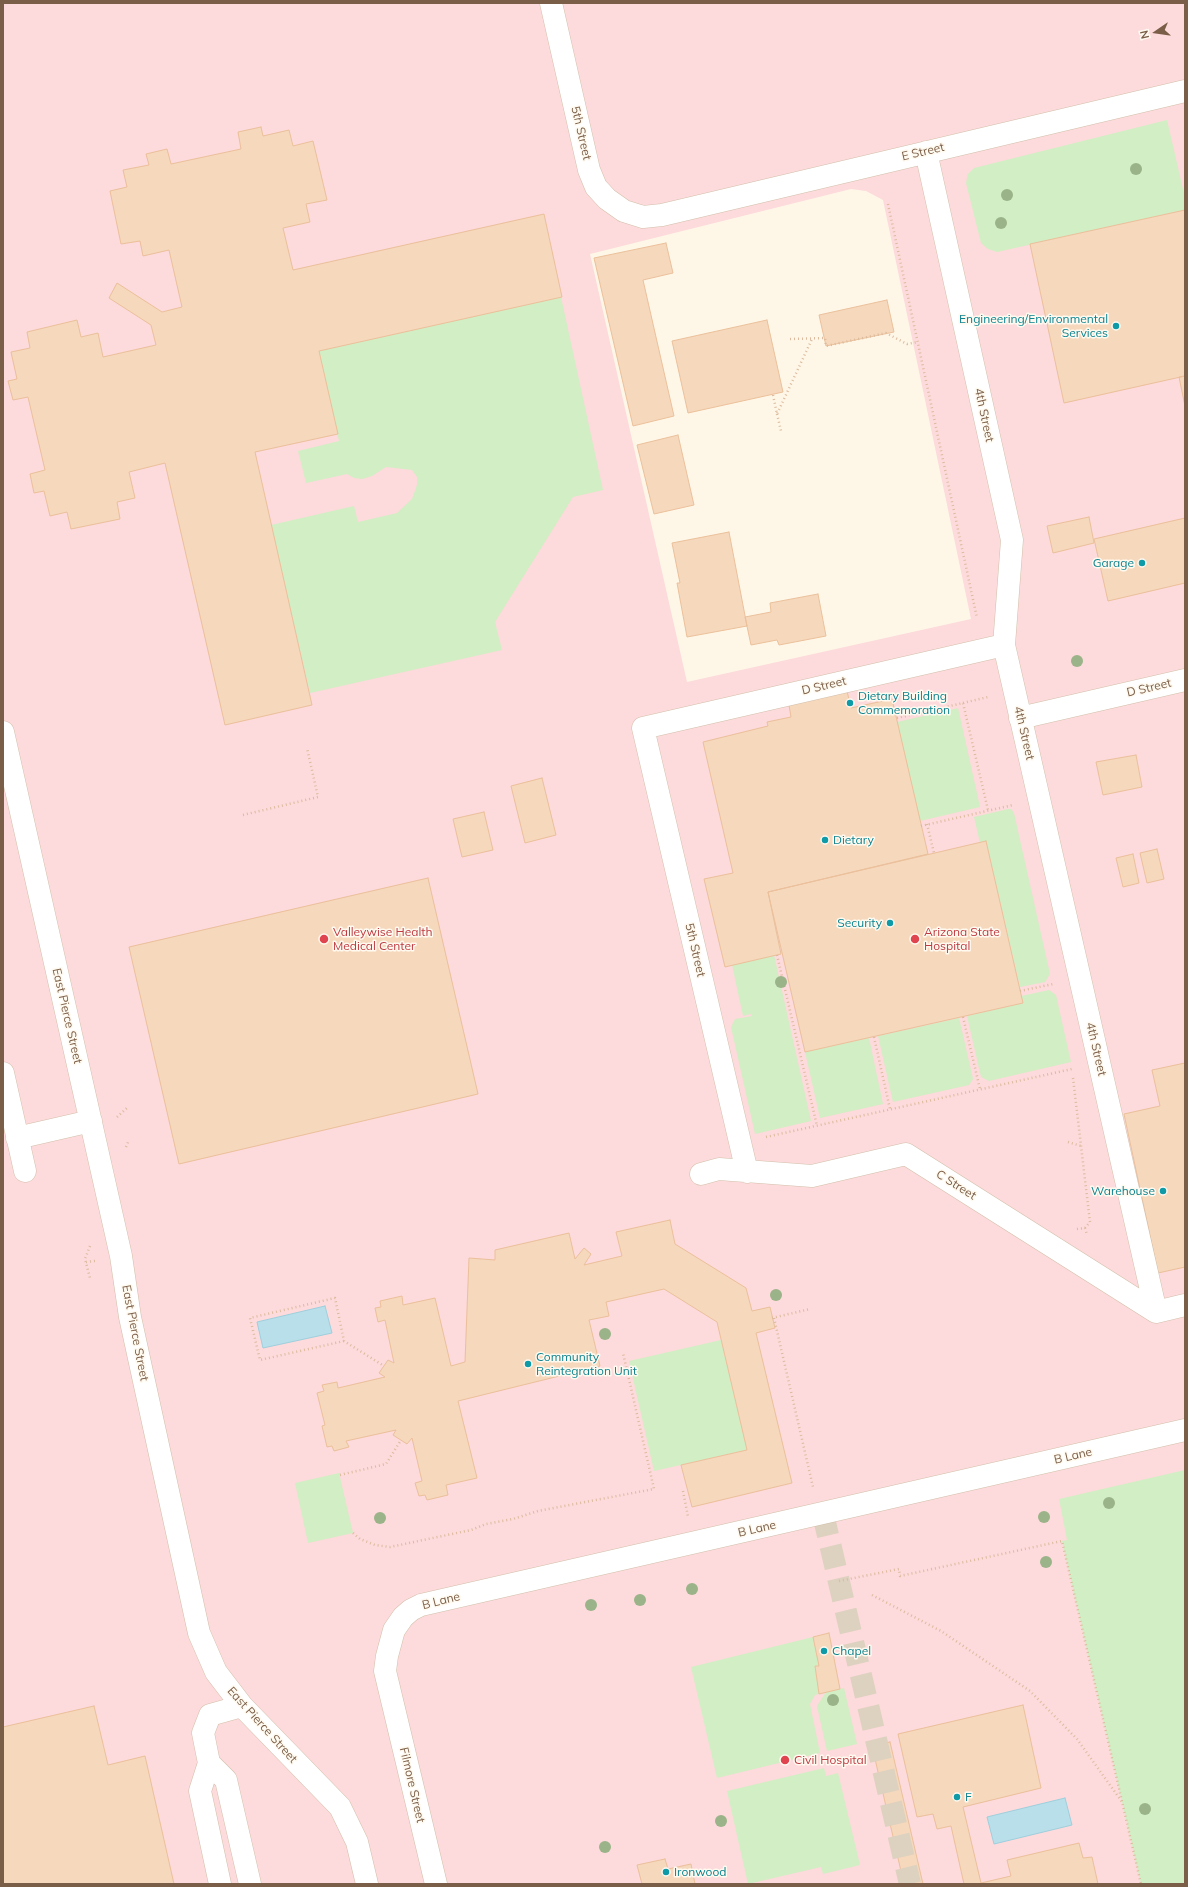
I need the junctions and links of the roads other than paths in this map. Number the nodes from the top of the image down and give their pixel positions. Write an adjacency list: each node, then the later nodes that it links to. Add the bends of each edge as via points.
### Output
1 (552, 3): 4 (street, 5th Street, via 589,170 596,188 607,200 624,211 643,217)
2 (1185, 91): 3 (street, E Street)
3 (926, 152): 4 (street, E Street); 5 (street, 4th Street, via 1012,540)
4 (662, 215)
5 (1004, 645): 7 (street, 4th Street); 8 (street, D Street)
6 (1185, 680): 7 (street, D Street)
7 (1020, 718): 17 (street, 4th Street)
8 (643, 728): 14 (street, 5th Street)
9 (3, 732): 11 (street, East Pierce Street)
10 (3, 1073): 12 (street)
11 (91, 1121): 12 (street); 20 (street, East Pierce Street, via 122,1256 130,1317 199,1633 216,1672)
12 (17, 1138): 13 (street)
13 (25, 1171)
14 (747, 1172): 15 (street, C Street, via 720,1169); 17 (street, C Street, via 812,1176 906,1154)
15 (701, 1174)
16 (1185, 1305): 17 (street)
17 (1156, 1312)
18 (1185, 1430): 19 (street, B Lane, via 421,1605 403,1617 394,1630 385,1664)
19 (389, 1686): 25 (street, Filmore Street)
20 (242, 1706): 21 (street, via 210,1715 204,1733); 24 (street, East Pierce Street, via 340,1807 357,1842)
21 (209, 1763): 22 (street, via 200,1791); 23 (street, via 226,1780)
22 (220, 1884)
23 (250, 1884)
24 (367, 1884)
25 (436, 1884)

